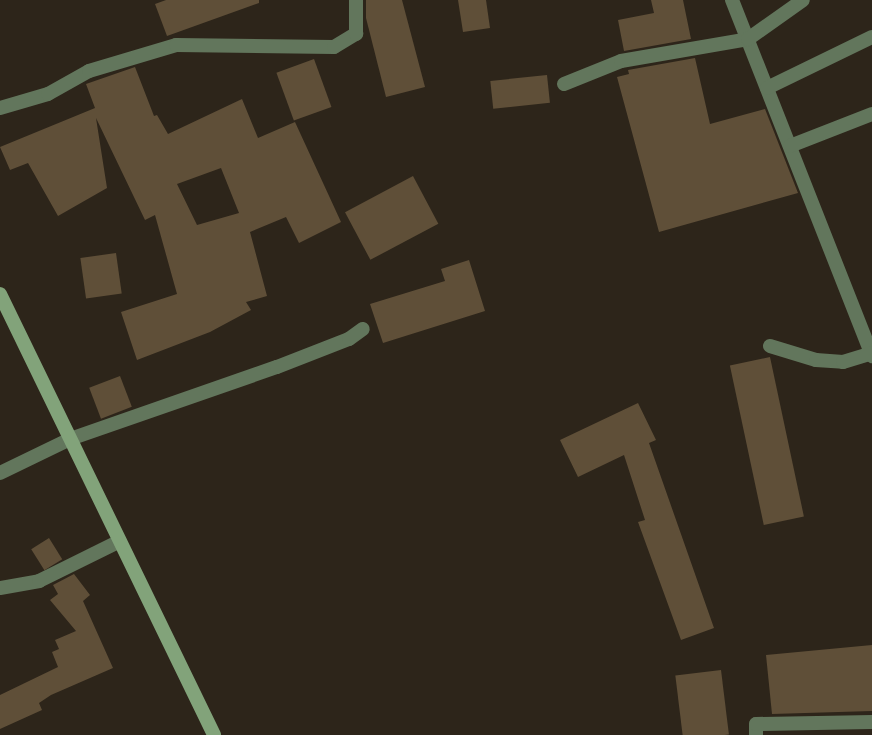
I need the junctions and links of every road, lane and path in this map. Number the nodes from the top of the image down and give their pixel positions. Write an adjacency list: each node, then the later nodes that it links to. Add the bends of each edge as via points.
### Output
1 (356, 0): 8 (street, via 356,34 334,47 233,42 176,45 89,71 48,94)
2 (732, 0): 5 (street)
3 (803, 0): 5 (street)
4 (872, 37): 7 (street)
5 (748, 38): 6 (street, via 621,61); 7 (street)
6 (564, 84)
7 (767, 88): 10 (street)
8 (0, 108)
9 (872, 114): 10 (street)
10 (790, 146): 14 (street)
11 (0, 294): 15 (main road)
12 (363, 329): 15 (street, via 349,340)
13 (770, 346): 14 (street, via 816,360 843,362)
14 (872, 354)
15 (70, 439): 16 (street); 17 (main road)
16 (0, 473)
17 (120, 541): 18 (street, via 39,581); 20 (main road)
18 (0, 588)
19 (872, 722): 21 (street, via 756,724)
20 (214, 735)
21 (756, 735)

